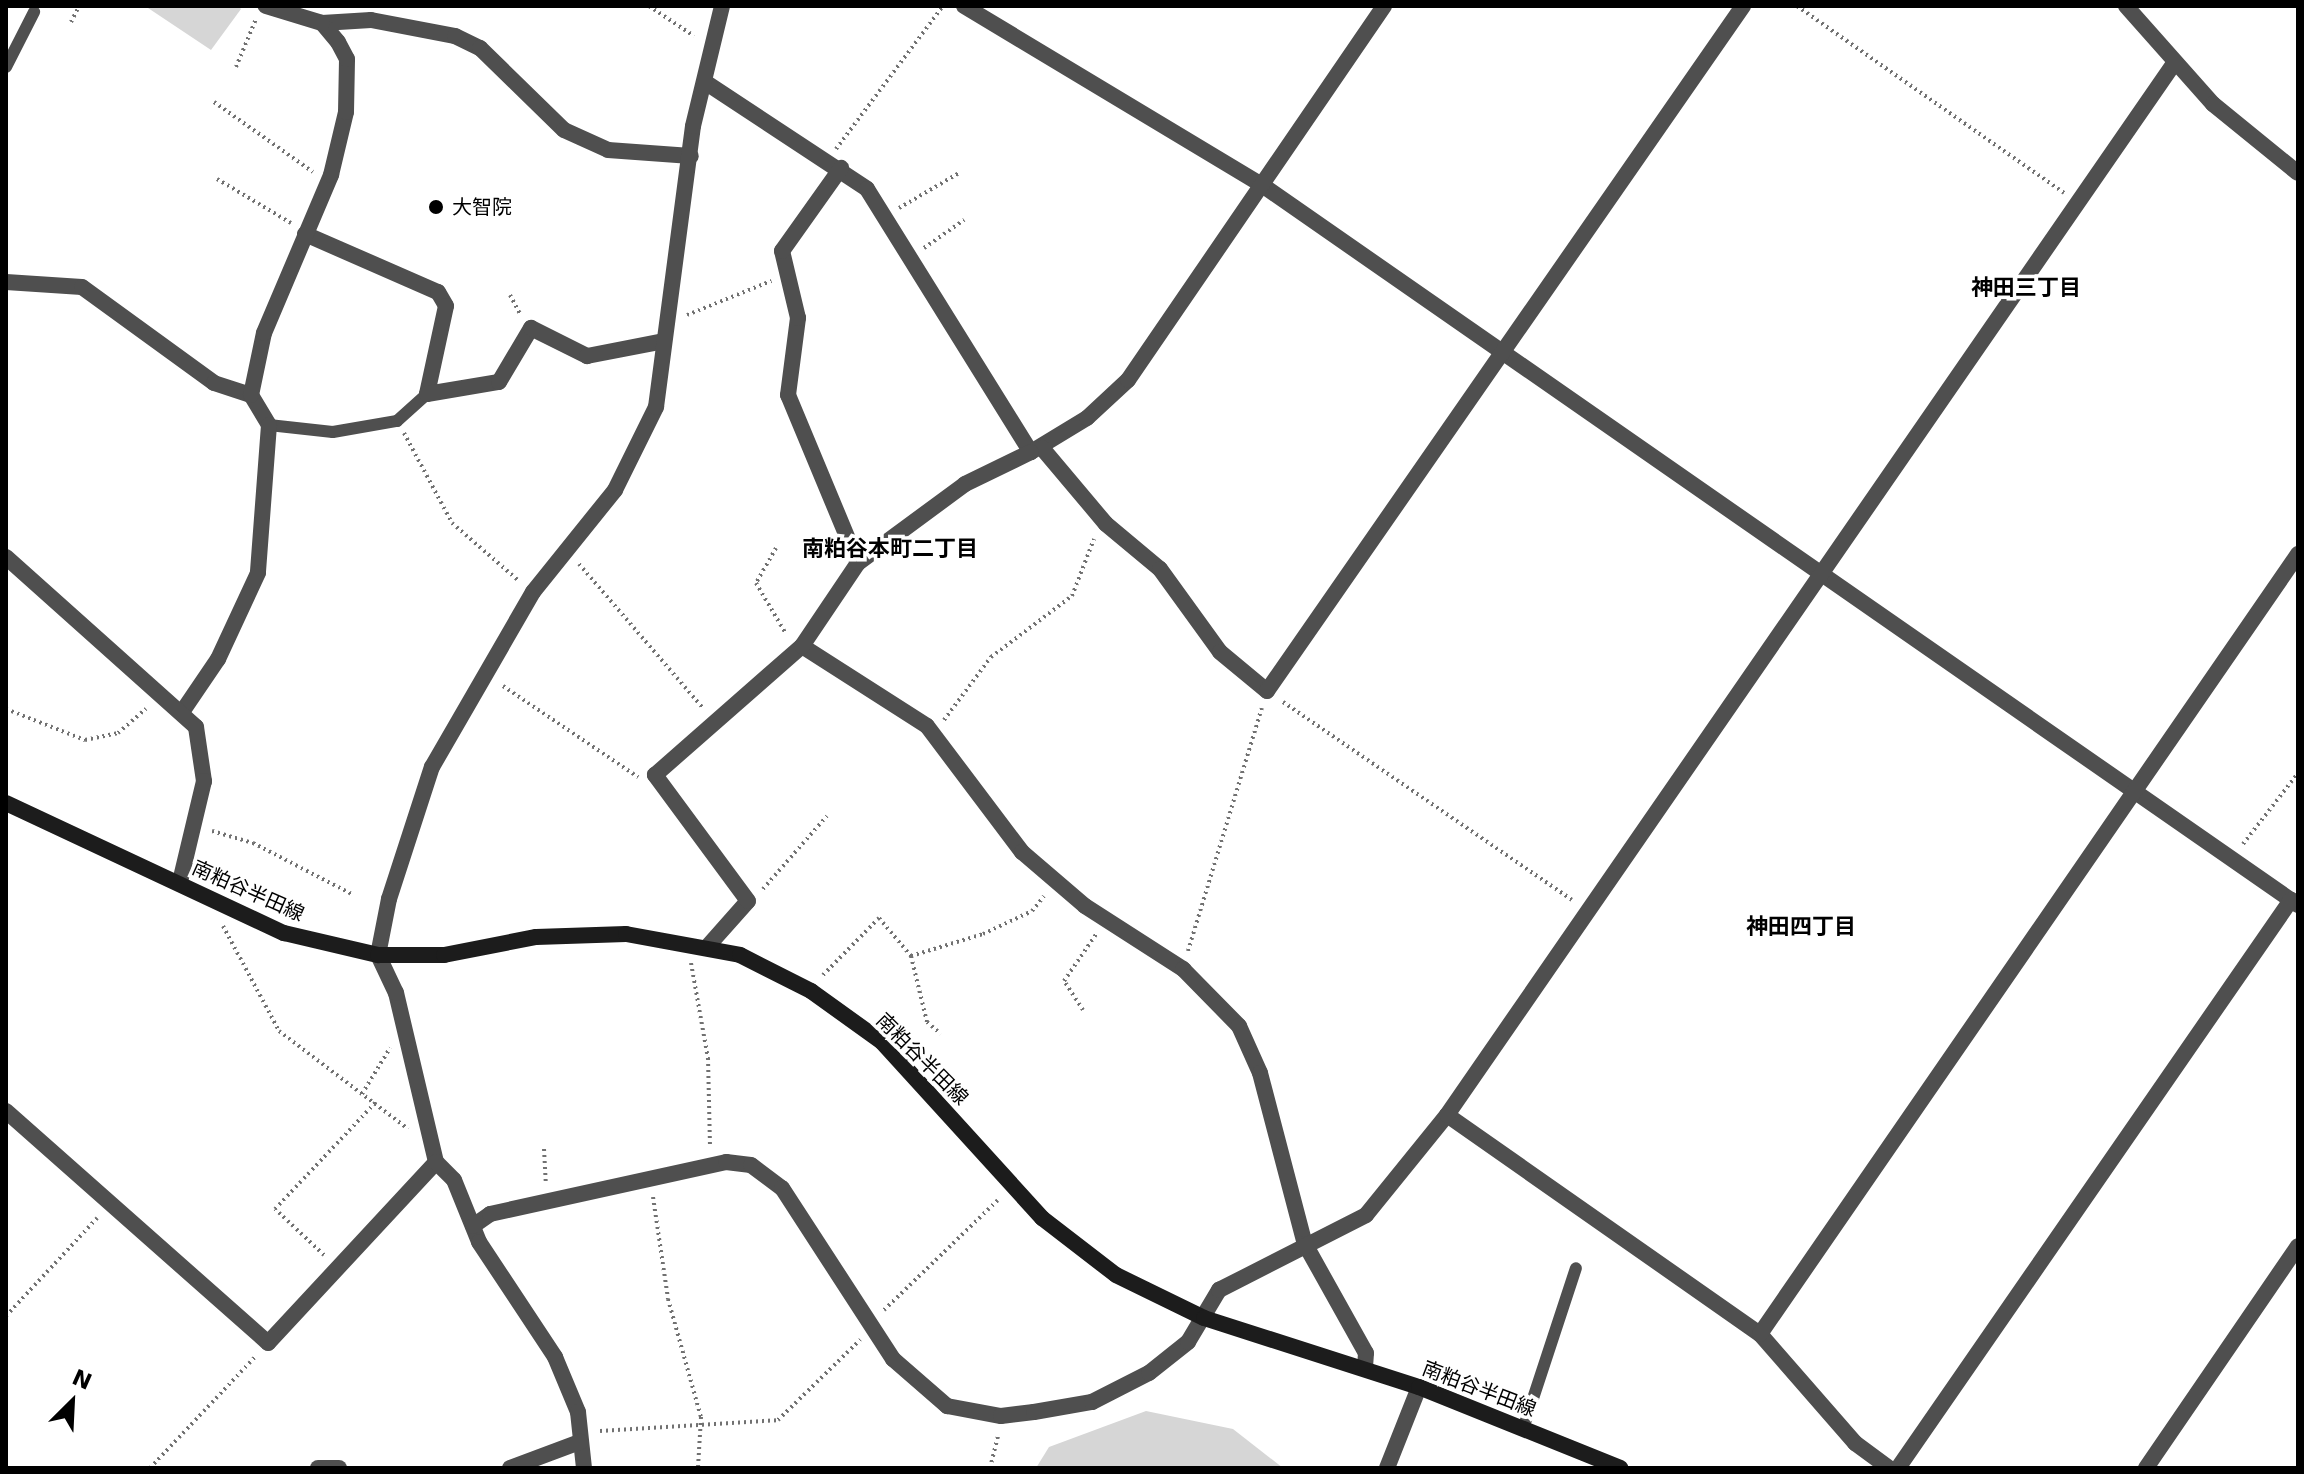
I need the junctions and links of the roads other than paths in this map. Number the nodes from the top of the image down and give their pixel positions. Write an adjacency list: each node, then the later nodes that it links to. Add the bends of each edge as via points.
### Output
1 (264, 6): 8 (street)
2 (722, 6): 11 (street)
3 (964, 6): 15 (street)
4 (1384, 6): 15 (street)
5 (1743, 6): 19 (street)
6 (2126, 6): 9 (street)
7 (34, 12): 10 (lane)
8 (322, 23): 12 (street, via 371,20 455,36 480,48 564,130 608,150); 16 (street, via 347,59 346,112 327,184)
9 (2175, 62): 14 (street, via 2213,104); 27 (street)
10 (6, 67)
11 (705, 82): 12 (street); 13 (street)
12 (691, 156): 18 (street)
13 (836, 165): 23 (street, via 887,218); 26 (street, via 782,251 798,318 788,395)
14 (2298, 173)
15 (1262, 185): 19 (street); 23 (street, via 1128,380)
16 (305, 232): 20 (street, via 438,292 446,306); 21 (street, via 264,333)
17 (6, 282): 21 (street, via 82,287 214,383)
18 (664, 341): 20 (street, via 587,356 531,328 499,382); 35 (street, via 656,407 637,453 533,592 432,767)
19 (1505, 350): 23 (street, via 1267,691 1211,641 1160,569 1106,524); 27 (street)
20 (427, 394): 22 (lane, via 397,421 333,432)
21 (251, 395): 22 (street)
22 (269, 425): 29 (street, via 258,573 218,659)
23 (1036, 450): 26 (street, via 965,484)
24 (2298, 554): 30 (street)
25 (6, 557): 29 (street)
26 (858, 563): 28 (street)
27 (1820, 572): 30 (street); 37 (street)
28 (800, 645): 34 (street, via 655,775 748,901); 40 (street, via 933,735 988,813 1056,881 1183,969 1245,1038)
29 (182, 712): 32 (street, via 204,748 198,827)
30 (2136, 793): 33 (street); 44 (street)
31 (6, 803): 32 (main road, 南粕谷半田線)
32 (180, 882): 35 (main road, 南粕谷半田線, via 284,933)
33 (2294, 903): 56 (street)
34 (700, 945): 35 (main road, 南粕谷半田線, via 626,934 536,937 444,955); 43 (main road, 南粕谷半田線, via 811,991 882,1042 1011,1187 1073,1246)
35 (378, 955): 38 (street, via 407,1034)
36 (6, 1111): 38 (street, via 114,1200 268,1343)
37 (1447, 1115): 40 (street, via 1366,1215); 44 (street)
38 (436, 1159): 39 (street, via 454,1180)
39 (473, 1226): 43 (street, via 547,1201 710,1167 751,1165 782,1188 869,1328 947,1406 1001,1416 1092,1402 1125,1389 1188,1342); 48 (street, via 555,1357)
40 (1305, 1244): 43 (street, via 1219,1290); 45 (street, via 1366,1353)
41 (2298, 1246): 57 (street)
42 (1576, 1268): 47 (lane)
43 (1204, 1318): 45 (main road, 南粕谷半田線)
44 (1760, 1334): 55 (street, via 1855,1443)
45 (1365, 1368): 46 (main road, 南粕谷半田線)
46 (1419, 1387): 47 (main road, 南粕谷半田線); 54 (street)
47 (1524, 1426): 49 (main road, 南粕谷半田線)
48 (579, 1438): 52 (street); 53 (street)
49 (1611, 1466)
50 (318, 1468): 51 (street)
51 (339, 1468)
52 (510, 1468)
53 (584, 1468)
54 (1387, 1468)
55 (1889, 1468)
56 (1898, 1468)
57 (2146, 1468)

